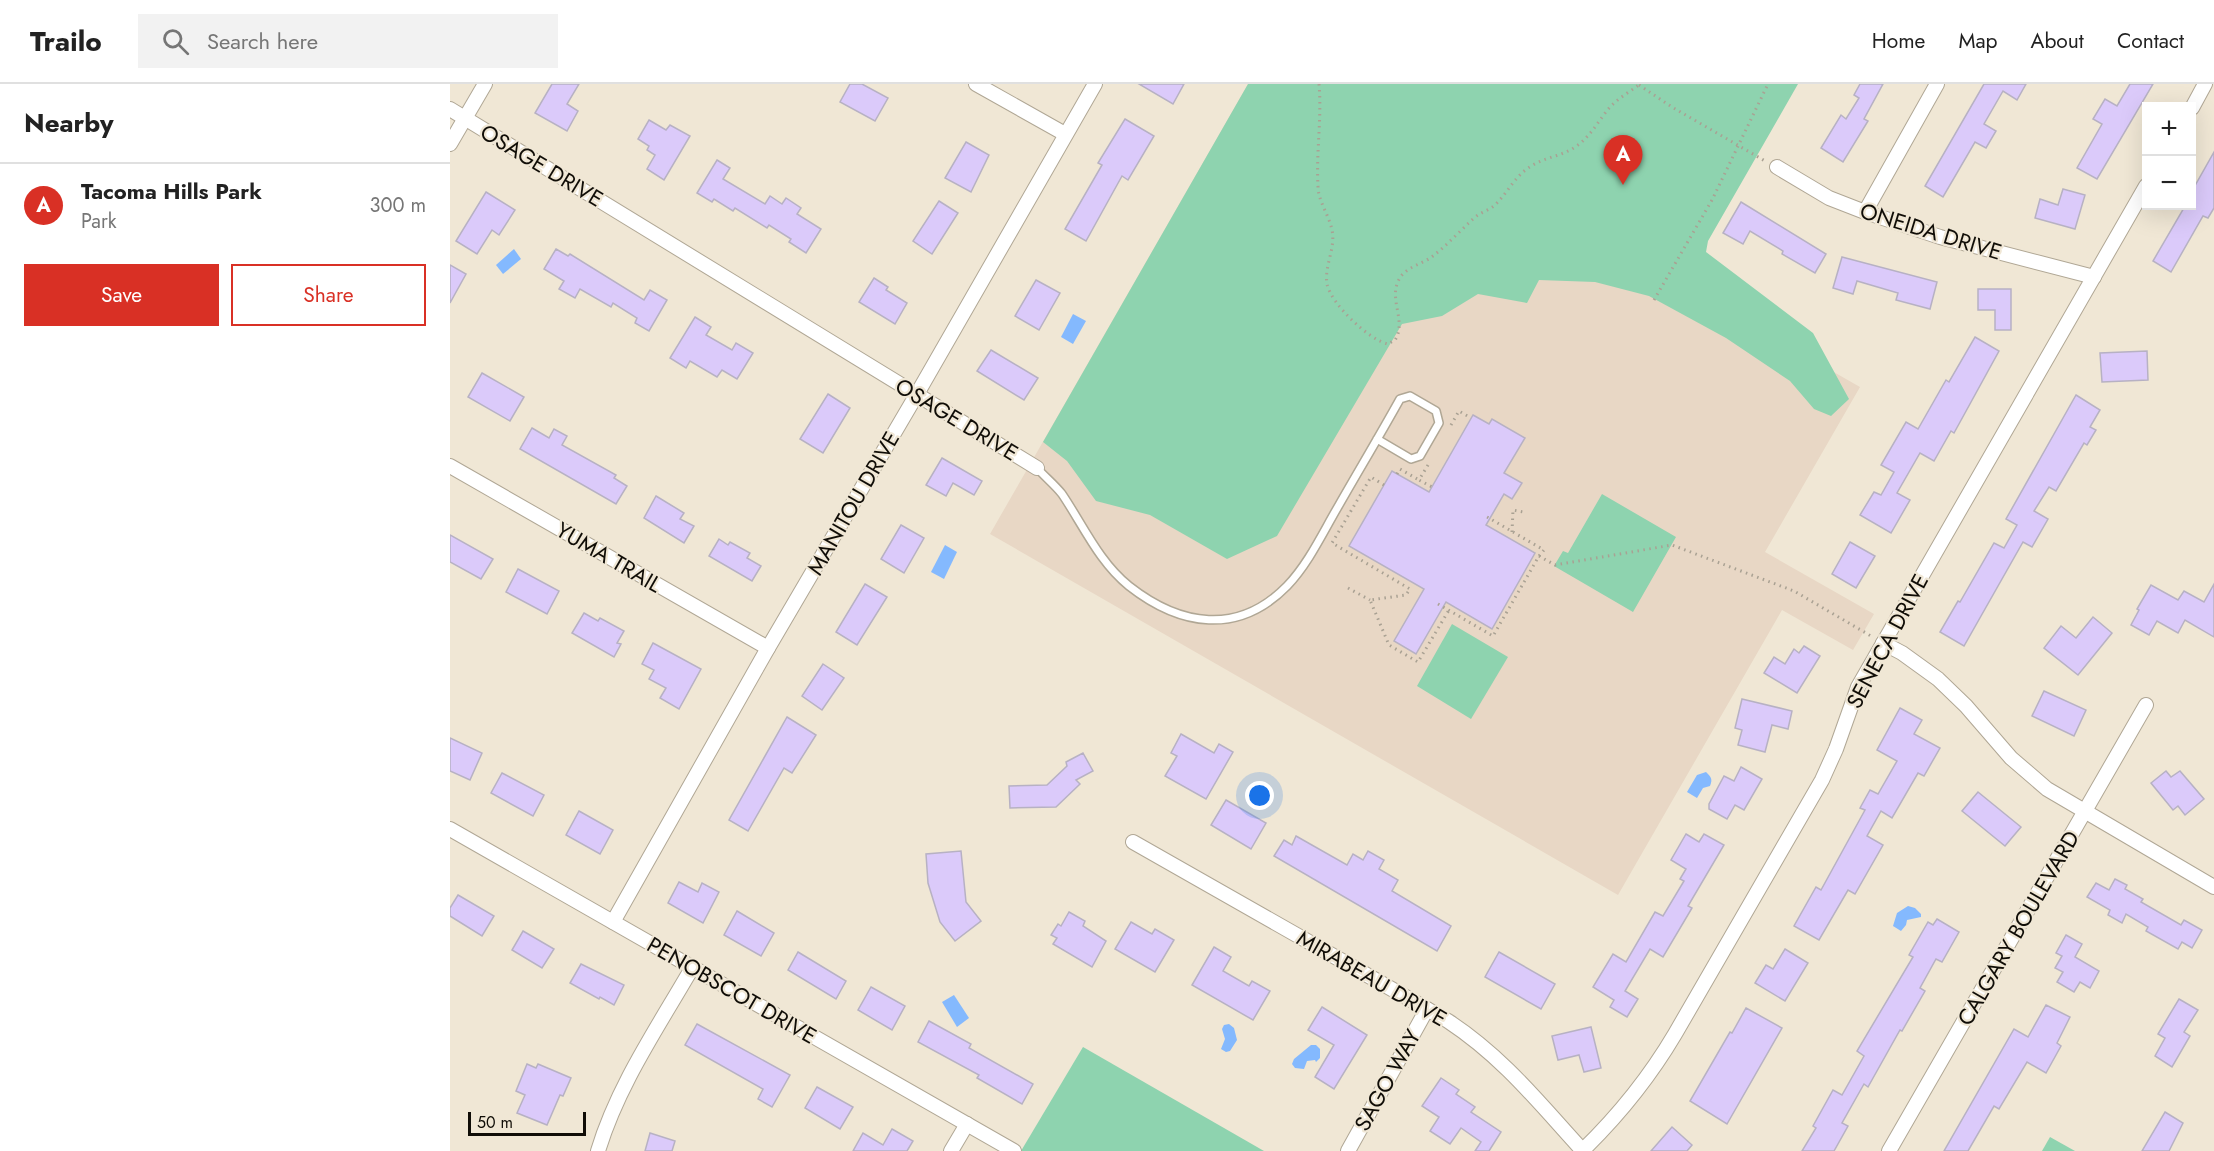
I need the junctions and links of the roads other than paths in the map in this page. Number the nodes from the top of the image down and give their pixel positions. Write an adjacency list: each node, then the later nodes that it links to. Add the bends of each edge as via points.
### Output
1 (485, 84): 8 (street)
2 (976, 84): 9 (street)
3 (1095, 84): 9 (street, MANITOU DRIVE)
4 (1937, 84): 13 (street)
5 (2205, 84): 6 (street)
6 (2195, 102)
7 (450, 109): 8 (street, OSAGE DRIVE)
8 (465, 118): 10 (street); 15 (street, OSAGE DRIVE)
9 (1065, 134): 15 (street, MANITOU DRIVE)
10 (450, 144)
11 (1777, 167): 13 (street, ONEIDA DRIVE, via 1829,198)
12 (2142, 193): 14 (street, SENECA DRIVE)
13 (1865, 212): 14 (street, ONEIDA DRIVE, via 1940,237)
14 (2094, 277): 19 (street, SENECA DRIVE)
15 (917, 394): 18 (street, OSAGE DRIVE); 20 (street, MANITOU DRIVE)
16 (1377, 439): 16 (lane, OSAGE DRIVE, via 1411,459 1420,456 1439,423 1437,411 1410,396 1400,399); 18 (lane, OSAGE DRIVE, via 1287,586 1263,605 1227,620 1181,616 1127,585 1101,556 1060,492)
17 (450, 465): 20 (street, YUMA TRAIL)
18 (1037, 468)
19 (1883, 643): 22 (street, via 1938,679 2023,770); 34 (street, SENECA DRIVE, via 1858,687 1822,780 1670,1043 1624,1108)
20 (768, 648): 26 (street, MANITOU DRIVE)
21 (2146, 705): 22 (street, CALGARY BOULEVARD)
22 (2085, 813): 25 (street); 35 (street, CALGARY BOULEVARD)
23 (450, 829): 26 (street, PENOBSCOT DRIVE)
24 (1133, 842): 28 (street, MIRABEAU DRIVE)
25 (2214, 887)
26 (613, 922): 27 (street, PENOBSCOT DRIVE)
27 (692, 968): 29 (street, PENOBSCOT DRIVE); 30 (street, via 622,1090)
28 (1426, 1009): 33 (street, SAGO WAY); 34 (street, MIRABEAU DRIVE, via 1488,1049)
29 (967, 1124): 31 (street); 32 (street, PENOBSCOT DRIVE)
30 (598, 1151)
31 (951, 1151)
32 (1014, 1151)
33 (1348, 1151)
34 (1583, 1151)
35 (1889, 1151)

